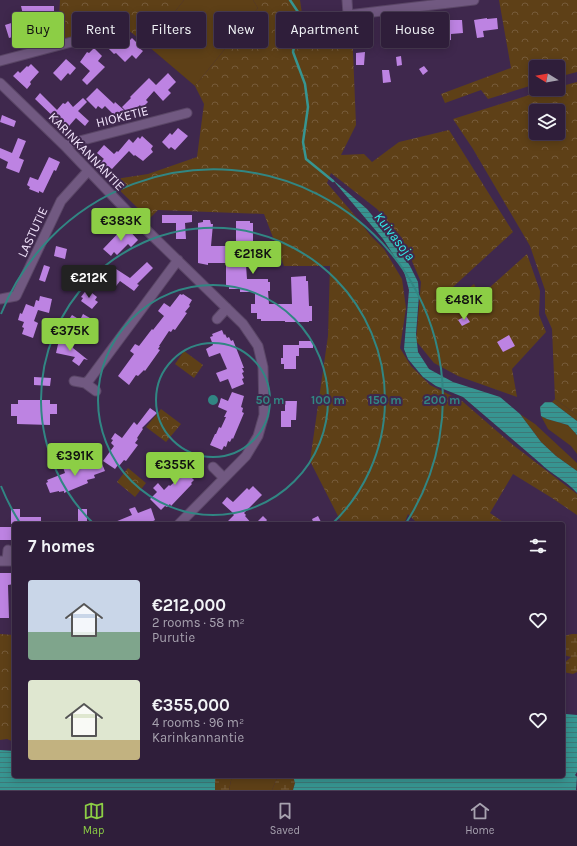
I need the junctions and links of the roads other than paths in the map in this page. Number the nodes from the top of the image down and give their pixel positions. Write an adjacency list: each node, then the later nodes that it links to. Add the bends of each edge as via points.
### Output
1 (347, 0): 2 (street, via 348,15)
2 (474, 0)
3 (72, 42): 4 (street)
4 (0, 61)
5 (0, 83): 7 (street, KARINKANNANTIE)
6 (187, 113): 7 (street, HIOKETIE)
7 (64, 145): 8 (street, KARINKANNANTIE)
8 (88, 171): 9 (street, KARINKANNANTIE); 10 (street, LASTUTIE, via 61,201 16,296)
9 (178, 260): 11 (street, KARINKANNANTIE); 14 (street)
10 (0, 299)
11 (227, 308): 12 (street); 17 (street, KARINKANNANTIE, via 243,324 258,346 263,366 264,415 258,436 246,456)
12 (217, 319)
13 (74, 381): 14 (street)
14 (85, 383): 15 (street)
15 (96, 391)
16 (214, 468): 17 (street)
17 (224, 478): 18 (street, KARINKANNANTIE)
18 (181, 522)
19 (8, 550): 20 (street)
20 (7, 561)

